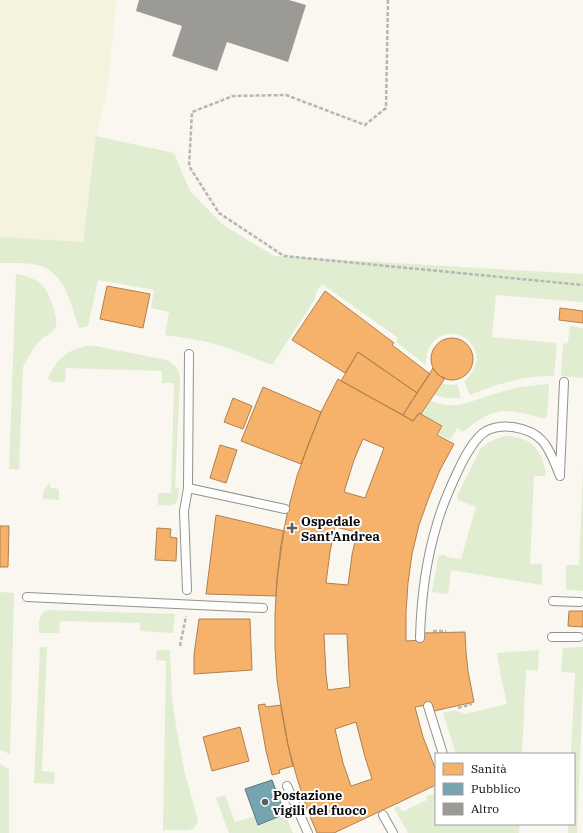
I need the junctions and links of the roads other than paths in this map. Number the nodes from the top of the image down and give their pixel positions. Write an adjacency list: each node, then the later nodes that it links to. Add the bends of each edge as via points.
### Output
1 (189, 354): 3 (lane)
2 (564, 382): 12 (lane, via 560,476 544,442 530,432 509,427 497,427 486,431 478,438 462,463 436,524 425,579)
3 (188, 488): 4 (lane); 5 (lane, via 184,511)
4 (285, 509)
5 (187, 590)
6 (27, 597): 9 (lane)
7 (553, 601): 8 (lane)
8 (580, 602)
9 (263, 608)
10 (552, 637): 11 (lane)
11 (579, 637)
12 (420, 638)
13 (428, 706): 14 (lane)
14 (443, 753)
15 (287, 786): 17 (lane)
16 (383, 815): 18 (lane)
17 (308, 833)
18 (393, 833)

